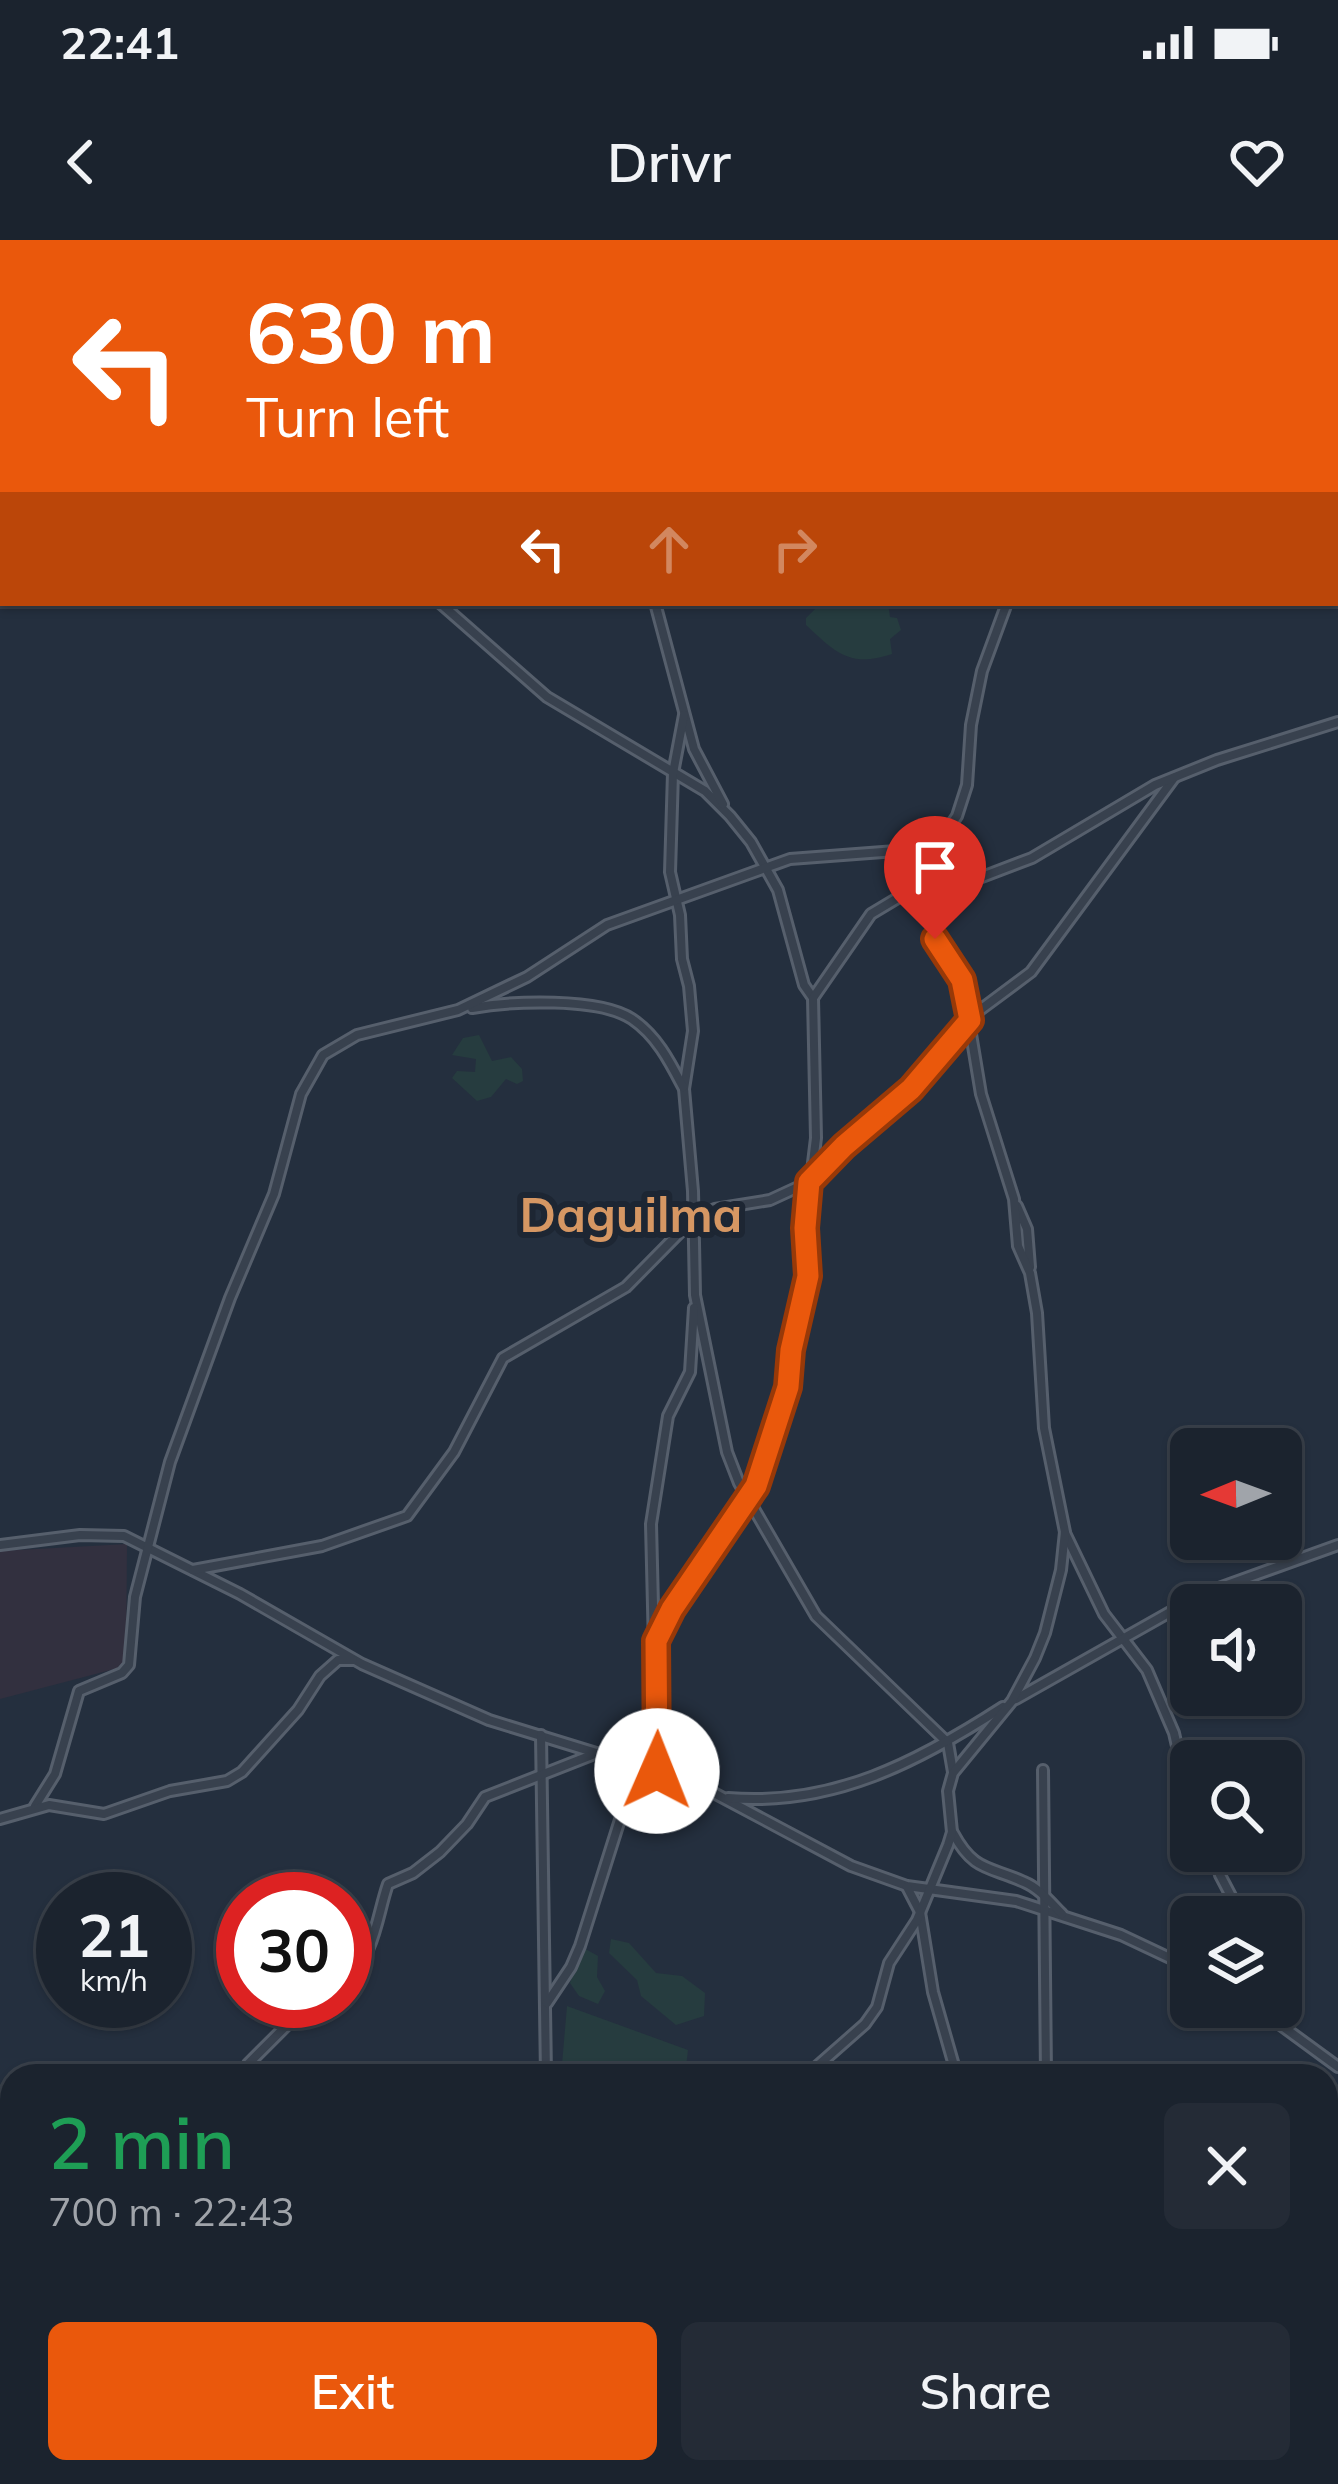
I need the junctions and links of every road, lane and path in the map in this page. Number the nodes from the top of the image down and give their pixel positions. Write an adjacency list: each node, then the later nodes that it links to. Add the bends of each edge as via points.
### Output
1 (443, 606): 6 (street, via 547,697)
2 (656, 606): 4 (street)
3 (1006, 606): 9 (street, via 982,671 967,785 934,849)
4 (684, 715): 6 (street); 8 (street)
5 (1338, 722): 7 (street)
6 (673, 772): 8 (street); 14 (street, via 670,872)
7 (1175, 777): 11 (street, via 1032,858); 17 (street, via 1031,972)
8 (730, 816): 10 (street)
9 (934, 865): 10 (street, via 867,851); 11 (street); 12 (street); 13 (street)
10 (768, 869): 14 (street); 15 (street)
11 (972, 875): 12 (street)
12 (931, 884): 13 (street); 17 (street, via 935,939 962,980)
13 (908, 892): 15 (street, via 872,914)
14 (677, 900): 16 (street, via 607,925); 18 (street, via 693,1031)
15 (813, 998): 19 (street)
16 (458, 1010): 18 (street, via 528,1000 629,1016 664,1051); 26 (street, via 357,1035 322,1055 311,1072 274,1194 187,1412)
17 (970, 1020): 19 (street, via 911,1089); 23 (street, via 981,1094 1030,1273 1044,1428)
18 (683, 1089): 20 (street)
19 (809, 1182): 20 (street); 22 (street, via 808,1276 788,1387)
20 (694, 1218): 21 (street); 27 (street, via 626,1287 503,1358 454,1452 407,1516 322,1546)
21 (695, 1295): 22 (street, via 727,1452); 29 (street, via 690,1372 662,1439 651,1524)
22 (749, 1501): 29 (street); 35 (street, via 816,1616)
23 (1065, 1532): 28 (street, via 1104,1614); 31 (street, via 1046,1633)
24 (0, 1544): 26 (street, via 80,1535 124,1536)
25 (1338, 1545): 28 (street, via 1202,1594)
26 (148, 1546): 27 (street); 43 (street, via 129,1665 79,1691 55,1774)
27 (193, 1570): 30 (street)
28 (1124, 1636): 31 (street); 34 (street)
29 (656, 1641): 32 (street)
30 (355, 1660): 33 (street); 43 (street, via 338,1660 320,1676 298,1710 226,1781 104,1814)
31 (1012, 1701): 35 (street); 41 (street)
32 (658, 1702): 37 (street); 39 (street)
33 (541, 1735): 36 (street); 40 (street)
34 (1175, 1740)
35 (948, 1743): 41 (street); 42 (street, via 824,1792 763,1802)
36 (598, 1753): 37 (street); 40 (street)
37 (636, 1764): 39 (street); 54 (street, via 580,1946)
38 (1043, 1770): 48 (street)
39 (657, 1771): 42 (street)
40 (542, 1773): 52 (street, via 485,1796 440,1852 388,1884); 54 (street)
41 (953, 1773): 45 (street)
42 (723, 1798): 46 (street, via 851,1866)
43 (35, 1806): 44 (street)
44 (0, 1819)
45 (952, 1832): 47 (street); 48 (street, via 979,1866)
46 (907, 1886): 47 (street); 50 (street)
47 (930, 1890): 49 (street); 50 (street)
48 (1044, 1897): 49 (street); 51 (street)
49 (1044, 1910): 51 (street); 61 (street)
50 (920, 1912): 59 (street, via 889,1963 877,2007); 60 (street)
51 (1065, 1917): 53 (street)
52 (372, 1940)
53 (1170, 1958)
54 (545, 2006): 58 (street)
55 (284, 2028): 57 (street)
56 (1284, 2028): 62 (street)
57 (249, 2064)
58 (546, 2064)
59 (820, 2064)
60 (954, 2064)
61 (1046, 2064)
62 (1334, 2064)

